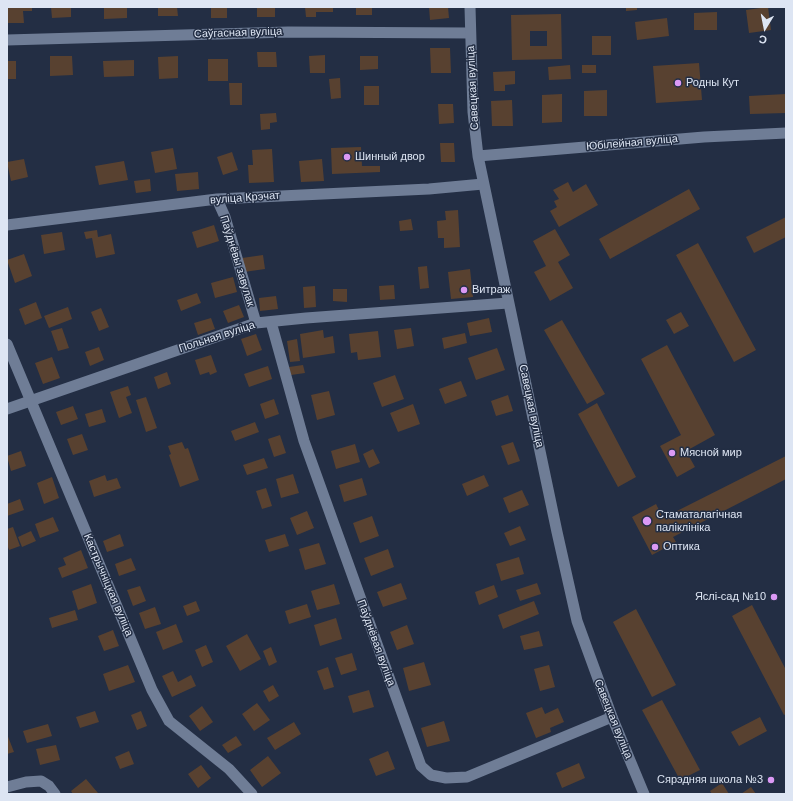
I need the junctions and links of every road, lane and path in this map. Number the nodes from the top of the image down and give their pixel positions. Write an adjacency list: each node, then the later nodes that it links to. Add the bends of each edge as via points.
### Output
1 (470, 7): 2 (street, Савецкая вуліца)
2 (470, 34): 3 (street, Саўгасная вуліца, via 288,32); 5 (street, Савецкая вуліца, via 473,112)
3 (7, 40)
4 (786, 133): 5 (street, Юбілейная вуліца, via 704,136)
5 (478, 156): 6 (street, Савецкая вуліца)
6 (483, 184): 7 (street, вуліца Крэчат); 9 (street, Савецкая вуліца)
7 (217, 199): 8 (street, вуліца Крэчат); 11 (street, Паўднёвы завулак, via 225,217)
8 (7, 225)
9 (508, 303): 10 (street, Польная вуліца); 15 (street, Савецкая вуліца, via 577,621)
10 (271, 322): 11 (street, Польная вуліца); 15 (street, Паўднёвая вуліца, via 304,441 421,766 431,775 446,778 467,777)
11 (256, 323): 13 (street, Польная вуліца)
12 (7, 344): 13 (street, Кастрычніцкая вуліца)
13 (30, 401): 14 (street, Польная вуліца); 18 (street, Кастрычніцкая вуліца, via 152,690 169,721 229,769)
14 (7, 409)
15 (612, 717): 19 (street, Савецкая вуліца)
16 (7, 787): 17 (street, via 41,781)
17 (55, 794)
18 (252, 794)
19 (644, 794)

